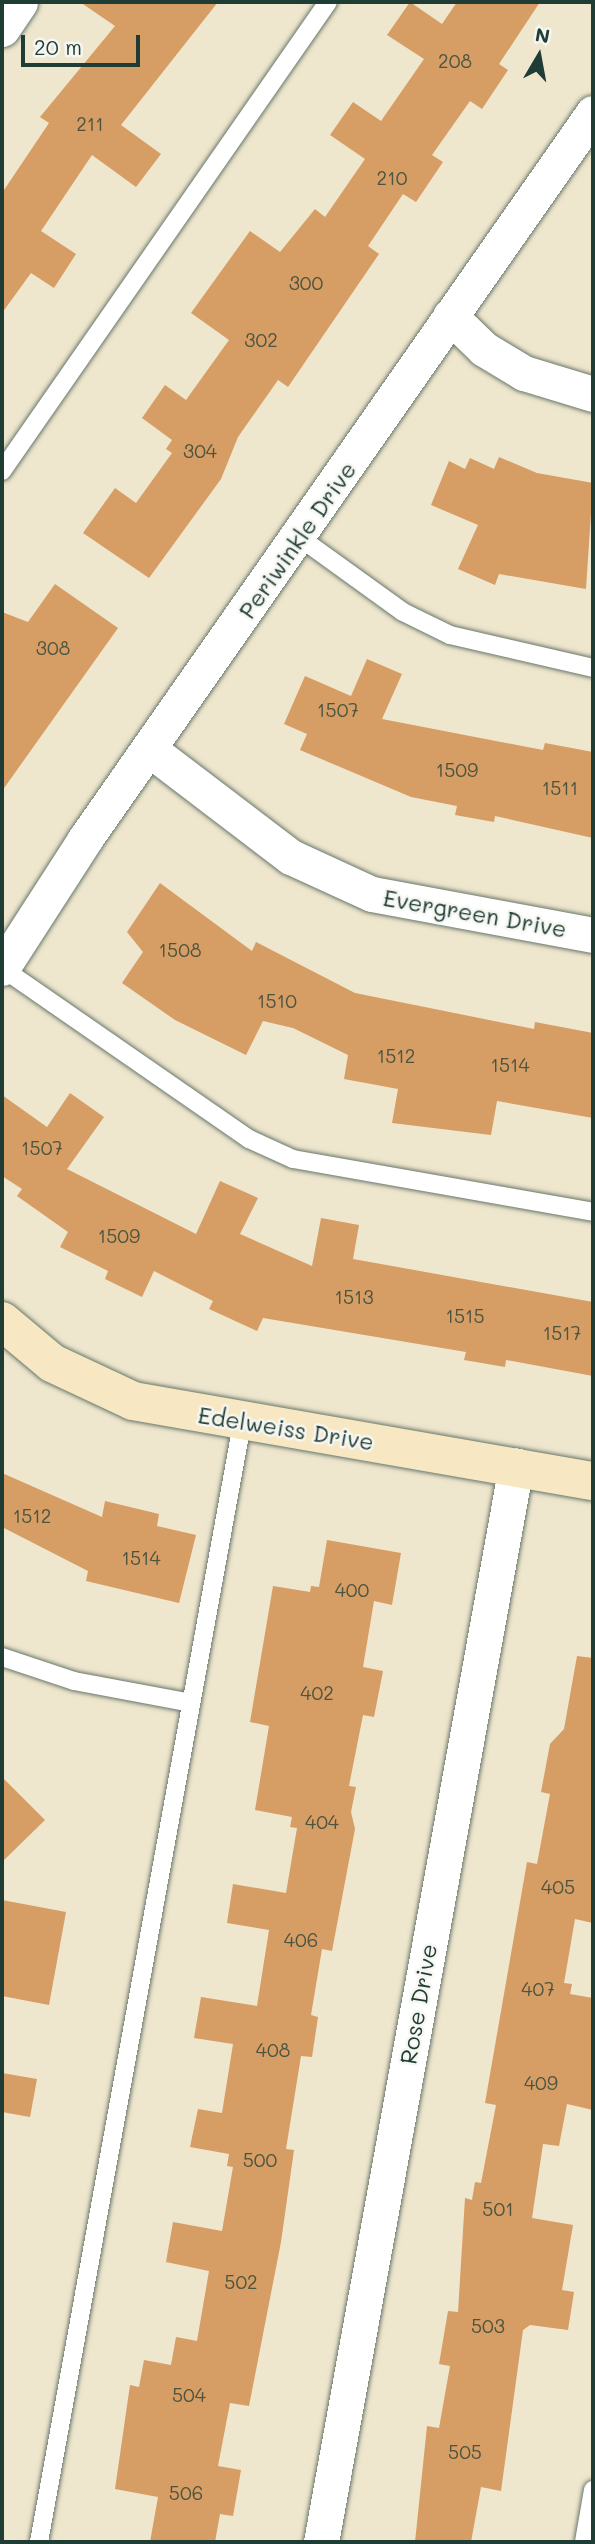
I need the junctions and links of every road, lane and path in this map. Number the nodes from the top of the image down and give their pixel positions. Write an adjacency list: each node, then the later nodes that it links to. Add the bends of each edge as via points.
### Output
1 (20, 2): 3 (street)
2 (328, 2): 7 (lane)
3 (2, 29)
4 (593, 113): 5 (street, Periwinkle Drive)
5 (450, 316): 6 (street, via 484,349 524,373); 8 (street, Periwinkle Drive)
6 (593, 394)
7 (2, 471)
8 (299, 537): 9 (lane, via 403,612 450,635); 10 (street, Periwinkle Drive)
9 (593, 667)
10 (149, 749): 11 (street, Evergreen Drive, via 291,857 372,894); 12 (street, Periwinkle Drive)
11 (593, 935)
12 (2, 968): 13 (lane, via 249,1139 293,1159)
13 (593, 1212)
14 (2, 1321): 15 (street, Edelweiss Drive, via 52,1363 133,1401)
15 (243, 1418): 16 (street, Edelweiss Drive); 19 (lane)
16 (516, 1466): 17 (street, Edelweiss Drive); 22 (street, Rose Drive)
17 (593, 1481)
18 (2, 1657): 19 (lane, via 74,1681)
19 (191, 1703): 21 (lane)
20 (593, 2490): 23 (lane)
21 (39, 2542)
22 (321, 2542)
23 (584, 2542)

